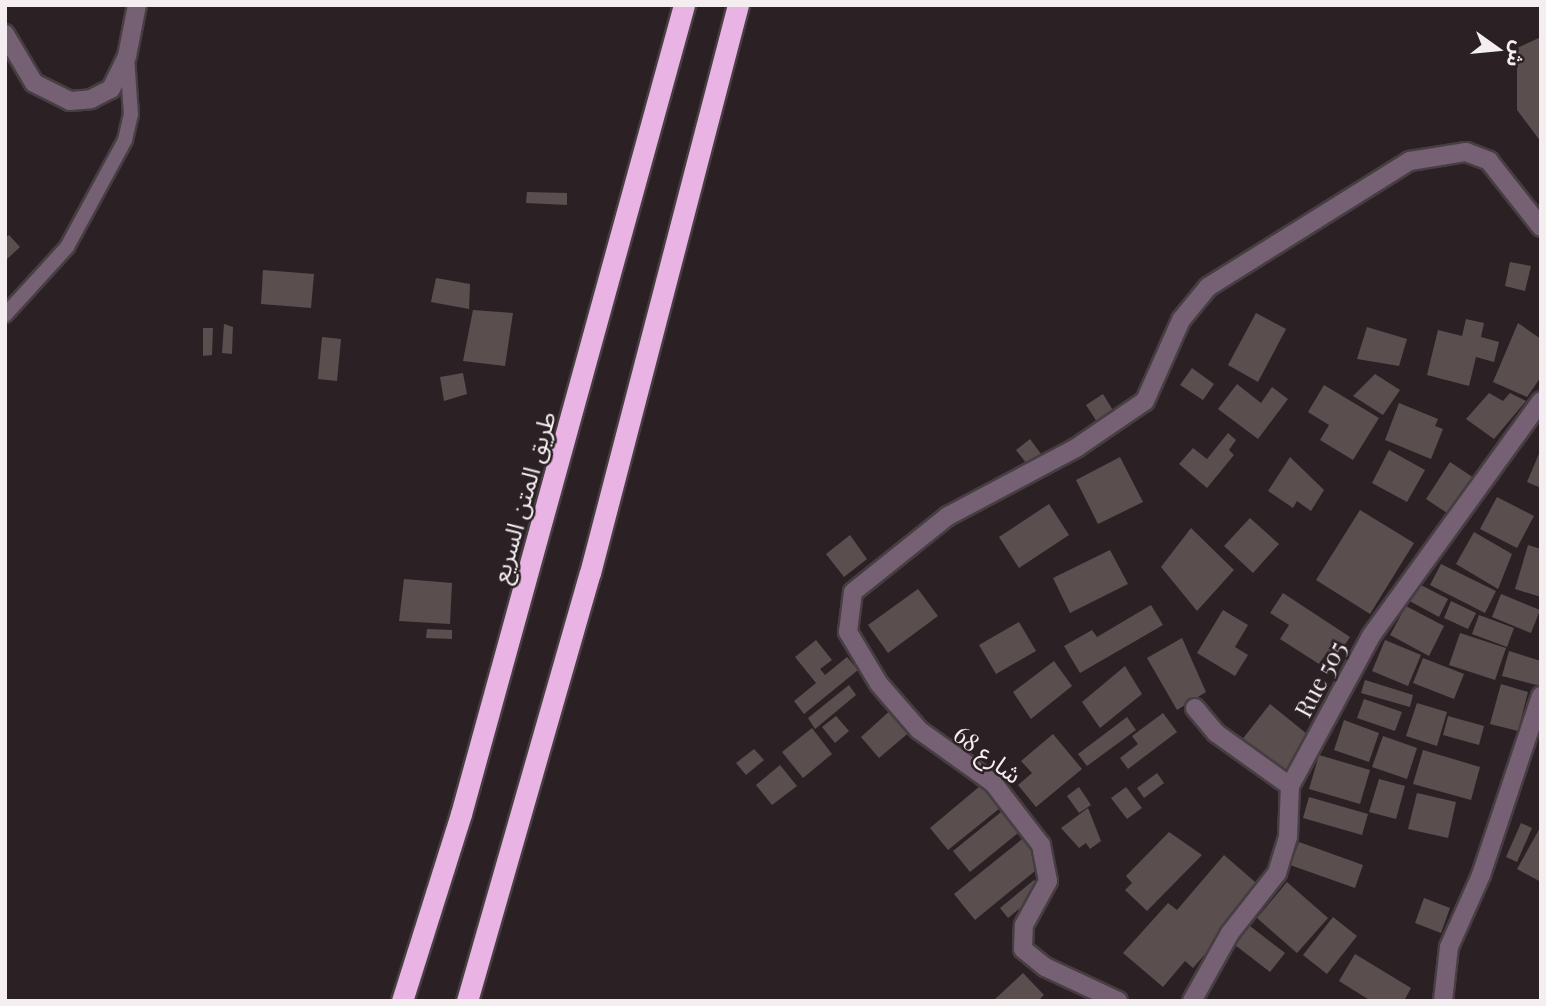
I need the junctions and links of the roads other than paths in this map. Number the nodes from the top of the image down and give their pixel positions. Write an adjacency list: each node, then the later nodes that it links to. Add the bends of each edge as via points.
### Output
1 (137, 5): 5 (street)
2 (684, 5): 14 (highway, طريق المتن السريع, via 465,801)
3 (738, 5): 15 (highway, via 590,573)
4 (5, 34): 5 (street, via 34,83 70,101 110,89)
5 (127, 56): 7 (lane, via 131,115 125,140 67,247)
6 (1541, 227): 16 (street, شارع 68, via 1508,178 1466,152 1409,161 1208,287 1181,320 1145,401 1076,448 948,516 853,592 846,613 855,652 919,730 993,783 1035,835 1050,865 1045,897 1024,925 1023,949 1045,967)
7 (21, 299): 8 (lane); 9 (lane)
8 (5, 302)
9 (5, 315)
10 (1541, 401): 13 (street, Rue 505, via 1371,636)
11 (1541, 696): 18 (street, via 1481,875 1449,947)
12 (1195, 708): 13 (street, via 1216,733)
13 (1290, 786): 17 (street, Rue 505, via 1288,837 1277,873 1230,933)
14 (402, 1001)
15 (467, 1001)
16 (1118, 1001)
17 (1192, 1001)
18 (1443, 1001)

